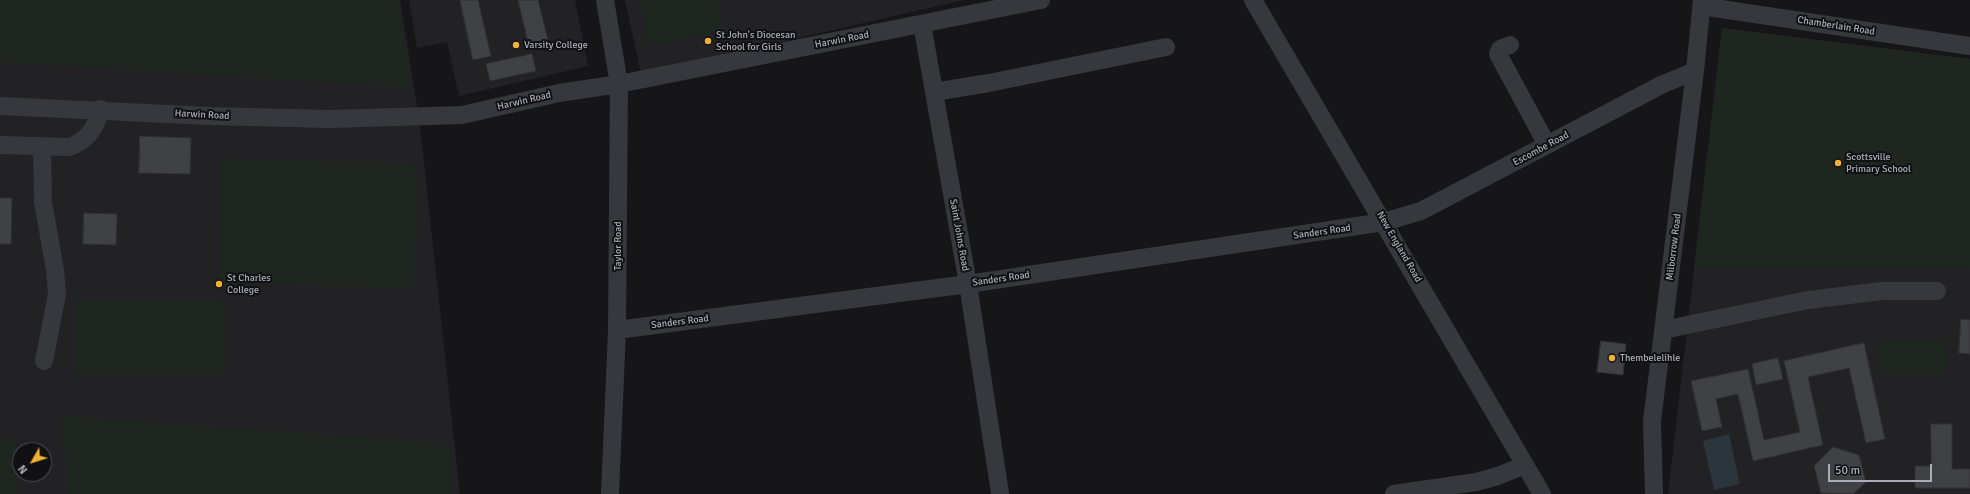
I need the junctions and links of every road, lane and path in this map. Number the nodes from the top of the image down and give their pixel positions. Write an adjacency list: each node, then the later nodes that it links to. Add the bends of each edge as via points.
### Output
1 (605, 0): 10 (street, Taylor Road)
2 (1041, 0): 5 (street, Harwin Road)
3 (1254, 0): 17 (street, New England Road)
4 (1702, 3): 7 (street, Chamberlain Road); 9 (street, Milborrow Road)
5 (922, 24): 10 (street, Harwin Road); 11 (street, Saint Johns Road)
6 (1510, 46): 15 (street, via 1500,49 1498,54)
7 (1970, 46)
8 (1166, 47): 11 (street)
9 (1695, 71): 15 (street, Escombe Road, via 1663,84); 21 (street, Milborrow Road)
10 (619, 84): 13 (street, Harwin Road, via 559,93 462,115 330,119 209,116); 20 (street, Taylor Road)
11 (934, 92): 18 (street, Saint Johns Road)
12 (0, 106): 13 (street, Harwin Road)
13 (101, 109): 16 (street, via 93,130 78,144 69,147)
14 (0, 145): 16 (street)
15 (1547, 145): 17 (street, Escombe Road, via 1422,211)
16 (42, 146): 22 (street, via 43,202 55,270 56,294)
17 (1384, 222): 18 (street, Sanders Road); 23 (street, New England Road)
18 (968, 284): 20 (street, Sanders Road); 25 (street, Saint Johns Road)
19 (1937, 291): 21 (street, via 1882,291 1808,300)
20 (617, 330): 24 (street, Taylor Road)
21 (1663, 330): 28 (street, Milborrow Road, via 1652,421)
22 (44, 360)
23 (1525, 465): 26 (street, via 1476,482); 27 (street, New England Road)
24 (610, 494)
25 (1004, 494)
26 (1394, 494)
27 (1542, 494)
28 (1654, 494)

